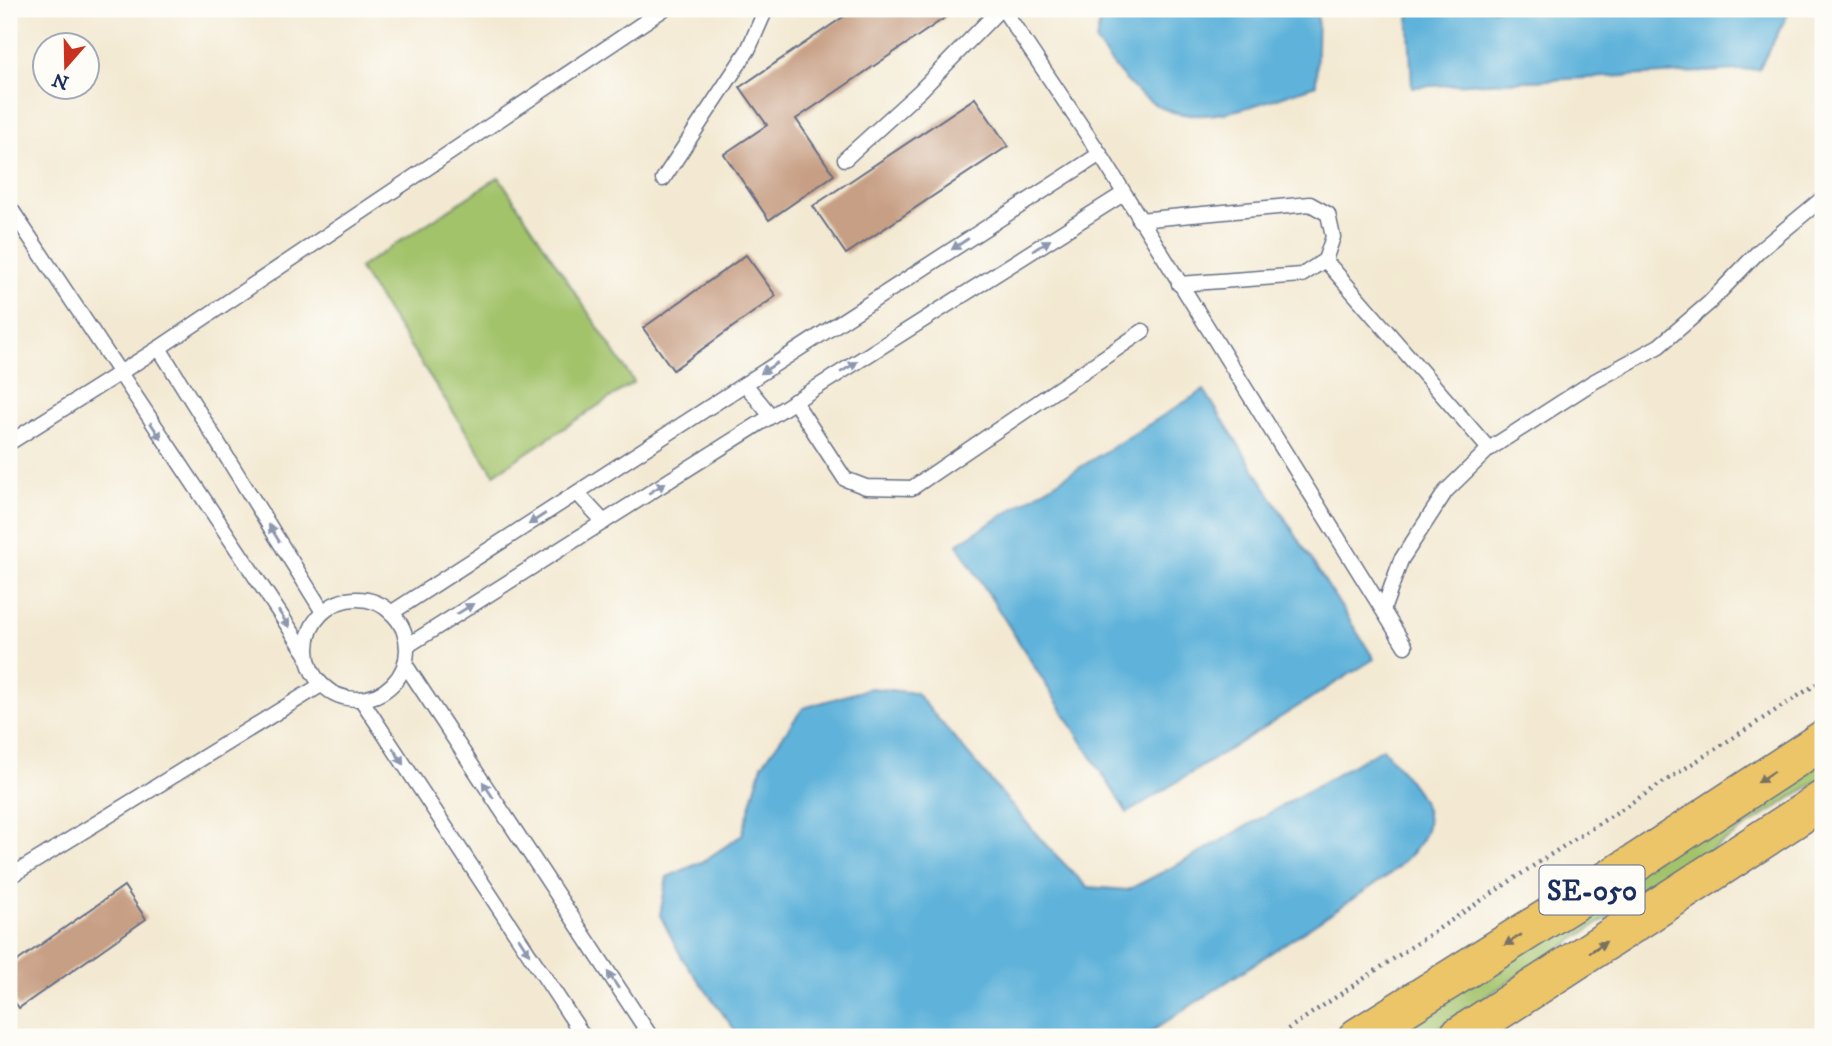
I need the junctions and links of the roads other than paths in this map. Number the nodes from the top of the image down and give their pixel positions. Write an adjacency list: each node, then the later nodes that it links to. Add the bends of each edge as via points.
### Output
1 (664, 9): 14 (lane)
2 (766, 9): 6 (lane, via 748,50)
3 (1002, 9): 4 (lane); 5 (lane)
4 (1100, 154): 7 (lane); 16 (lane, one-way to 16)
5 (845, 159)
6 (663, 179)
7 (1123, 194): 10 (lane); 17 (lane, one-way to 7)
8 (1823, 198): 20 (lane, via 1659,345)
9 (9, 206): 15 (lane)
10 (1139, 220): 11 (lane, via 1310,204 1328,214 1333,237); 12 (lane)
11 (1325, 260): 12 (lane, via 1302,275); 20 (lane)
12 (1179, 284): 23 (lane)
13 (1143, 331): 17 (lane, via 912,488 866,487 845,479)
14 (159, 348): 15 (lane); 24 (lane, one-way to 14)
15 (118, 374): 19 (lane); 28 (lane, one-way to 28)
16 (745, 384): 18 (lane); 21 (lane)
17 (794, 401): 18 (lane)
18 (771, 416): 22 (lane, one-way to 18)
19 (9, 443)
20 (1489, 449): 23 (lane, via 1446,491 1401,560)
21 (577, 493): 22 (lane); 25 (lane, one-way to 25)
22 (604, 522): 26 (lane, one-way to 22)
23 (1383, 610): 27 (lane)
24 (323, 612): 25 (lane, via 339,602 357,599 376,603); 28 (lane, via 310,630)
25 (391, 613): 26 (lane)
26 (407, 646): 29 (lane)
27 (1405, 646)
28 (306, 653): 30 (lane)
29 (405, 664): 31 (lane, via 388,688); 36 (lane, one-way to 29)
30 (321, 685): 31 (lane, via 340,696); 34 (lane)
31 (361, 699): 35 (lane, one-way to 35)
32 (1823, 740): 37 (main road, SE-050, one-way to 37)
33 (1823, 800): 38 (main road, SE-050, one-way to 33)
34 (9, 877)
35 (584, 1037)
36 (651, 1037)
37 (1358, 1037)
38 (1458, 1037)

